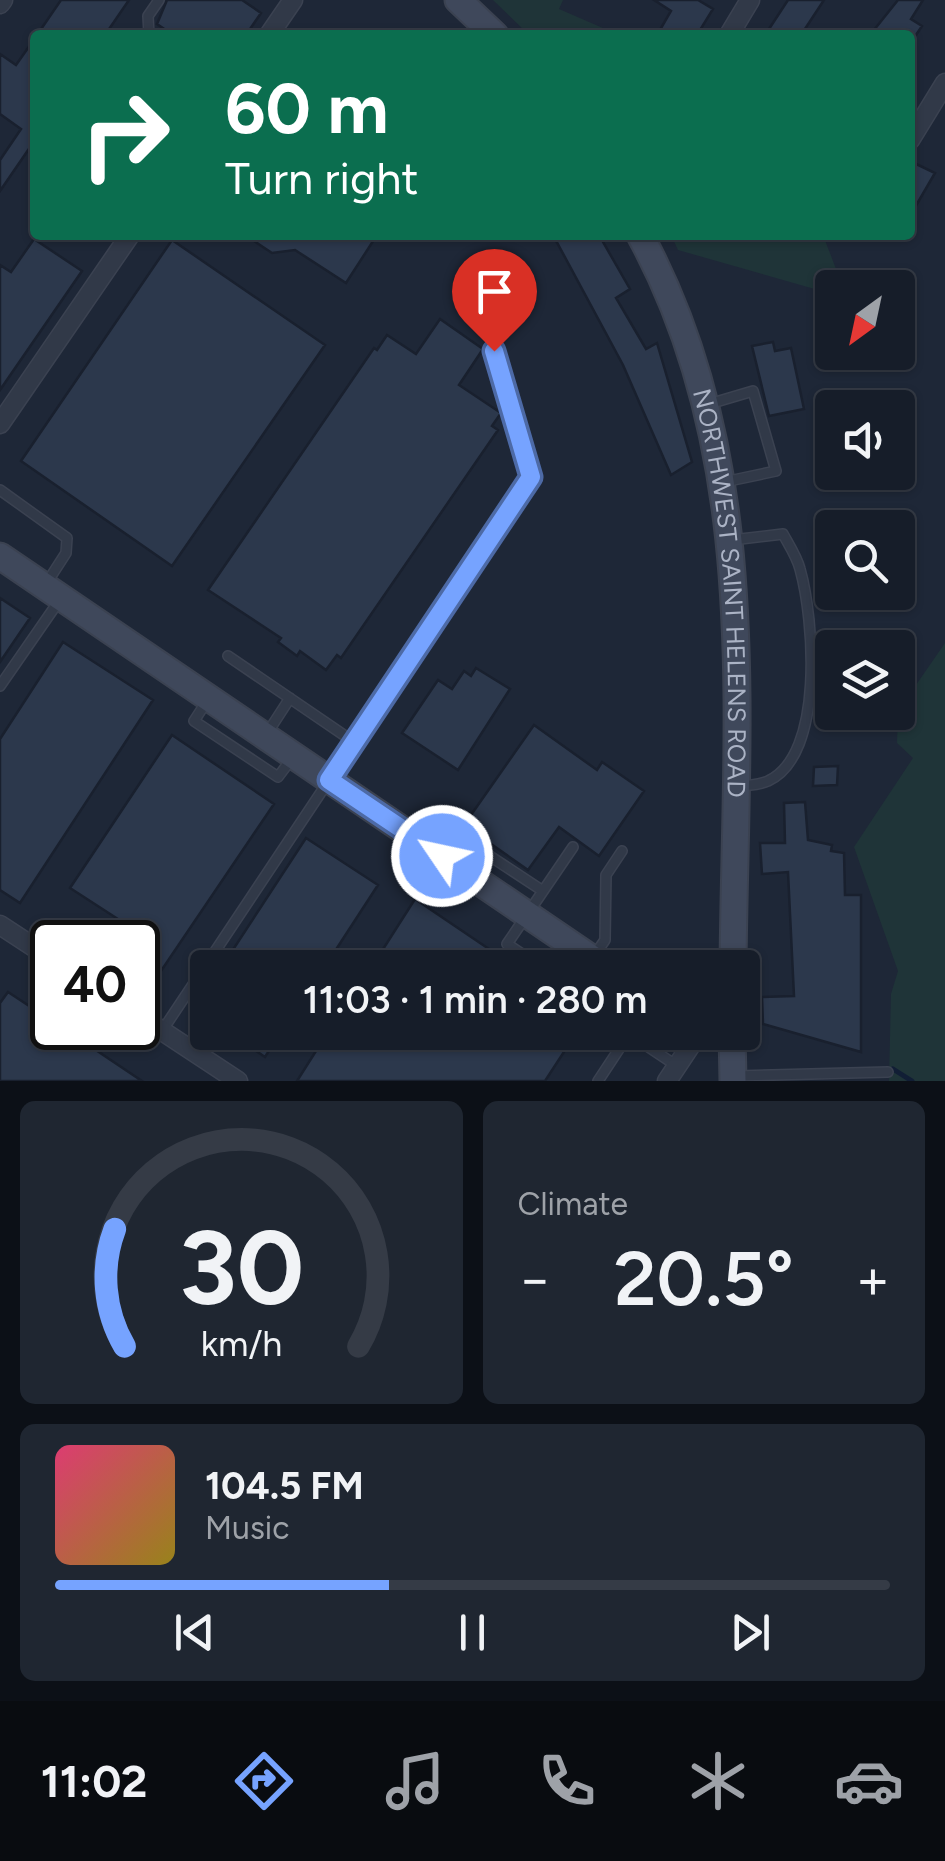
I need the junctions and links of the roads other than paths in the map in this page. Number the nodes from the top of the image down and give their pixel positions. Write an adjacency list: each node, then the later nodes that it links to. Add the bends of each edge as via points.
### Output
1 (159, 0): 5 (lane, via 148,16)
2 (458, 0): 7 (main road)
3 (750, 0): 8 (street)
4 (286, 2): 6 (street)
5 (149, 30)
6 (275, 30)
7 (490, 30)
8 (732, 30)
9 (945, 83): 10 (street)
10 (915, 132)
11 (127, 240): 15 (street)
12 (642, 240): 14 (main road, NORTHWEST SAINT HELENS ROAD, via 680,322)
13 (494, 351): 26 (lane, via 531,477)
14 (706, 405): 16 (main road, NORTHWEST SAINT HELENS ROAD); 16 (lane, via 753,391 776,471)
15 (0, 424)
16 (724, 482): 18 (main road, NORTHWEST SAINT HELENS ROAD)
17 (0, 490): 20 (lane, via 67,538)
18 (732, 540): 29 (main road, NORTHWEST SAINT HELENS ROAD); 29 (lane, via 783,534 800,567 810,694 793,758 769,781)
19 (0, 556): 20 (main road)
20 (53, 592): 22 (lane); 24 (main road)
21 (228, 656): 23 (lane)
22 (0, 686)
23 (290, 698): 25 (lane); 26 (lane)
24 (208, 699): 25 (main road); 27 (lane, via 194,721 278,777)
25 (264, 737): 27 (main road)
26 (354, 742): 28 (lane)
27 (294, 757): 28 (main road)
28 (329, 780): 34 (main road); 41 (lane)
29 (735, 787): 40 (main road, NORTHWEST SAINT HELENS ROAD)
30 (464, 839): 33 (lane)
31 (573, 847): 33 (lane)
32 (622, 851): 39 (lane, via 606,875)
33 (542, 892): 34 (lane)
34 (527, 914): 37 (lane, via 507,944); 38 (main road)
35 (0, 925): 36 (street)
36 (30, 945)
37 (516, 950)
38 (580, 950)
39 (602, 950)
40 (732, 950)
41 (162, 1031): 49 (street)
42 (618, 1050): 50 (lane)
43 (646, 1050): 47 (lane)
44 (687, 1050): 47 (street)
45 (733, 1050): 48 (main road)
46 (888, 1072): 48 (lane)
47 (672, 1074)
48 (734, 1079)
49 (238, 1081)
50 (598, 1081)

